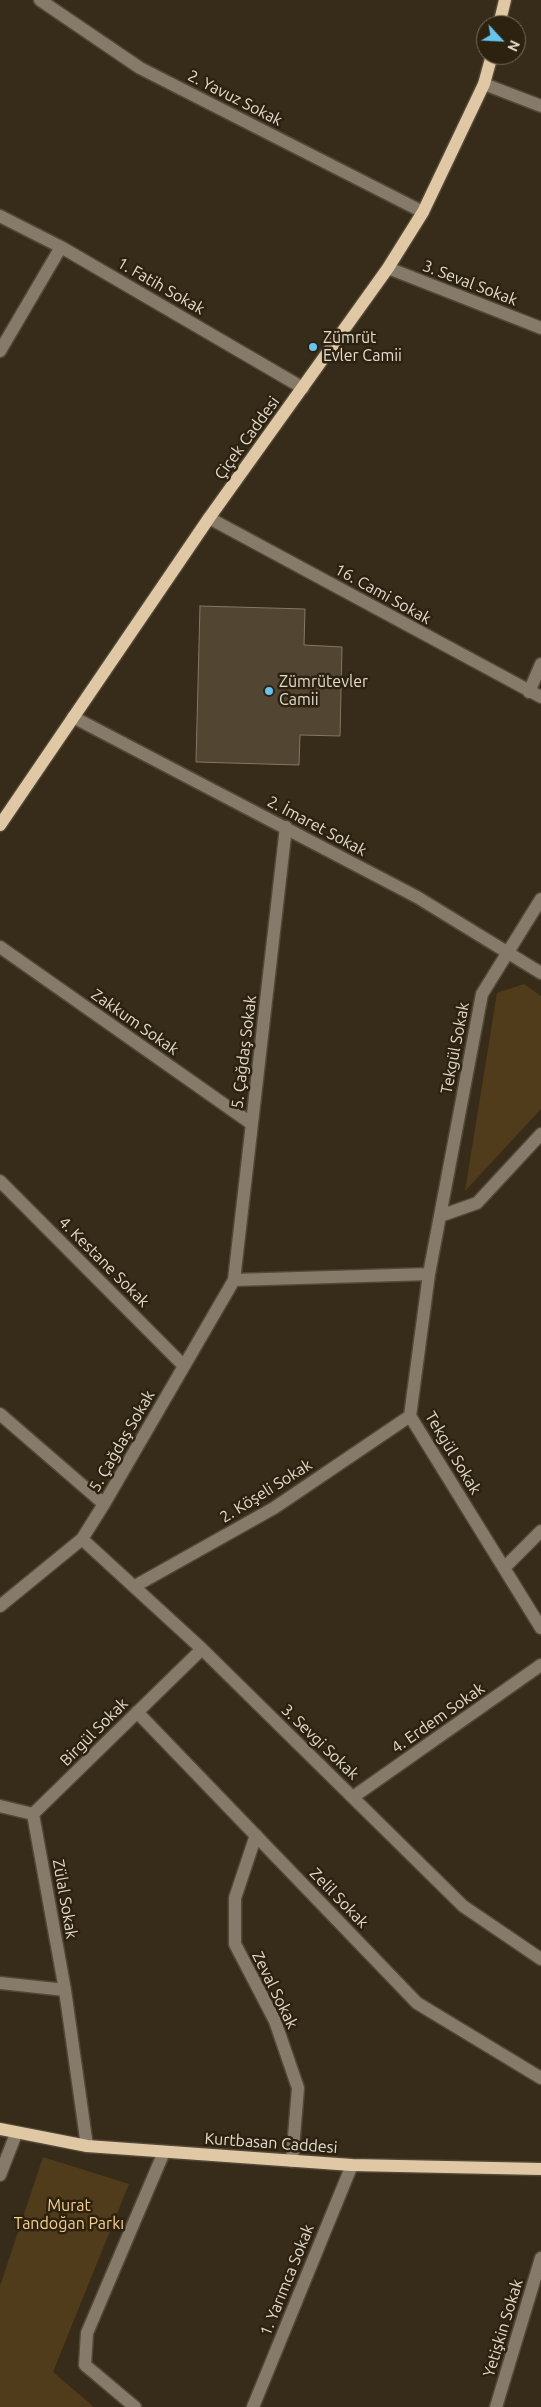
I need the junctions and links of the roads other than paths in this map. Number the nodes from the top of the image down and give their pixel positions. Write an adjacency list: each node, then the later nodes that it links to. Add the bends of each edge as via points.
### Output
1 (40, 0): 7 (street, 2. Yavuz Sokak, via 140,68)
2 (505, 0): 3 (main road)
3 (501, 15)
4 (489, 65): 5 (main road, Çiçek Caddesi)
5 (484, 84): 6 (street); 7 (main road, Çiçek Caddesi)
6 (541, 106)
7 (423, 212): 10 (main road, Çiçek Caddesi)
8 (0, 216): 9 (street, 1. Fatih Sokak)
9 (61, 247): 12 (street); 13 (street, 1. Fatih Sokak)
10 (388, 268): 11 (street, 3. Seval Sokak); 13 (main road, Çiçek Caddesi)
11 (541, 328)
12 (0, 351)
13 (304, 388): 14 (main road, Çiçek Caddesi)
14 (209, 518): 16 (street, 16. Cami Sokak); 18 (main road, Çiçek Caddesi)
15 (541, 664): 16 (street)
16 (529, 692): 17 (street, 16. Cami Sokak)
17 (541, 697)
18 (73, 717): 19 (main road, Çiçek Caddesi); 20 (street, 2. İmaret Sokak)
19 (0, 825)
20 (286, 827): 23 (street, 2. İmaret Sokak, via 417,897); 25 (street, 5. Çağdaş Sokak)
21 (541, 899): 23 (street, Tekgül Sokak)
22 (0, 947): 25 (street, Zakkum Sokak)
23 (507, 951): 24 (street, 2. İmaret Sokak); 28 (street, Tekgül Sokak, via 482,994)
24 (541, 973)
25 (252, 1124): 30 (street, 5. Çağdaş Sokak)
26 (541, 1134): 28 (street, via 476,1203)
27 (0, 1181): 31 (street, 4. Kestane Sokak)
28 (440, 1216): 29 (street, Tekgül Sokak)
29 (428, 1274): 30 (street); 33 (street, Tekgül Sokak)
30 (234, 1280): 31 (street, 5. Çağdaş Sokak)
31 (184, 1366): 34 (street, 5. Çağdaş Sokak)
32 (0, 1414): 34 (street)
33 (410, 1416): 37 (street, Tekgül Sokak); 38 (street, 2. Köşeli Sokak, via 274,1508)
34 (104, 1504): 36 (street, 5. Çağdaş Sokak)
35 (541, 1530): 37 (street)
36 (82, 1538): 38 (street, 3. Sevgi Sokak); 39 (street, 5. Çağdaş Sokak)
37 (504, 1568): 40 (street, Tekgül Sokak)
38 (135, 1586): 41 (street, 3. Sevgi Sokak)
39 (0, 1605)
40 (541, 1628)
41 (202, 1649): 43 (street, Birgül Sokak); 44 (street, 3. Sevgi Sokak)
42 (541, 1665): 44 (street, 4. Erdem Sokak)
43 (137, 1712): 46 (street, Birgül Sokak); 47 (street, Zelil Sokak)
44 (353, 1797): 48 (street, 3. Sevgi Sokak, via 463,1906)
45 (0, 1806): 46 (street)
46 (34, 1814): 50 (street, Zülal Sokak)
47 (256, 1835): 51 (street, Zelil Sokak, via 417,2003); 56 (street, Zeval Sokak, via 235,1898 235,1944 275,2021 298,2088)
48 (541, 1959)
49 (0, 1983): 50 (street)
50 (65, 1990): 54 (street, Zülal Sokak)
51 (541, 2078)
52 (0, 2129): 53 (main road, Kurtbasan Caddesi)
53 (16, 2134): 54 (main road, Kurtbasan Caddesi); 59 (street)
54 (87, 2146): 55 (main road, Kurtbasan Caddesi)
55 (164, 2152): 56 (main road, Kurtbasan Caddesi); 61 (street, via 87,2333 85,2366)
56 (292, 2161): 57 (main road, Kurtbasan Caddesi)
57 (352, 2165): 58 (main road, Kurtbasan Caddesi); 62 (street, 1. Yarımca Sokak)
58 (541, 2169)
59 (0, 2175)
60 (541, 2258): 63 (street, Yetişkin Sokak)
61 (135, 2407)
62 (253, 2407)
63 (496, 2407)

